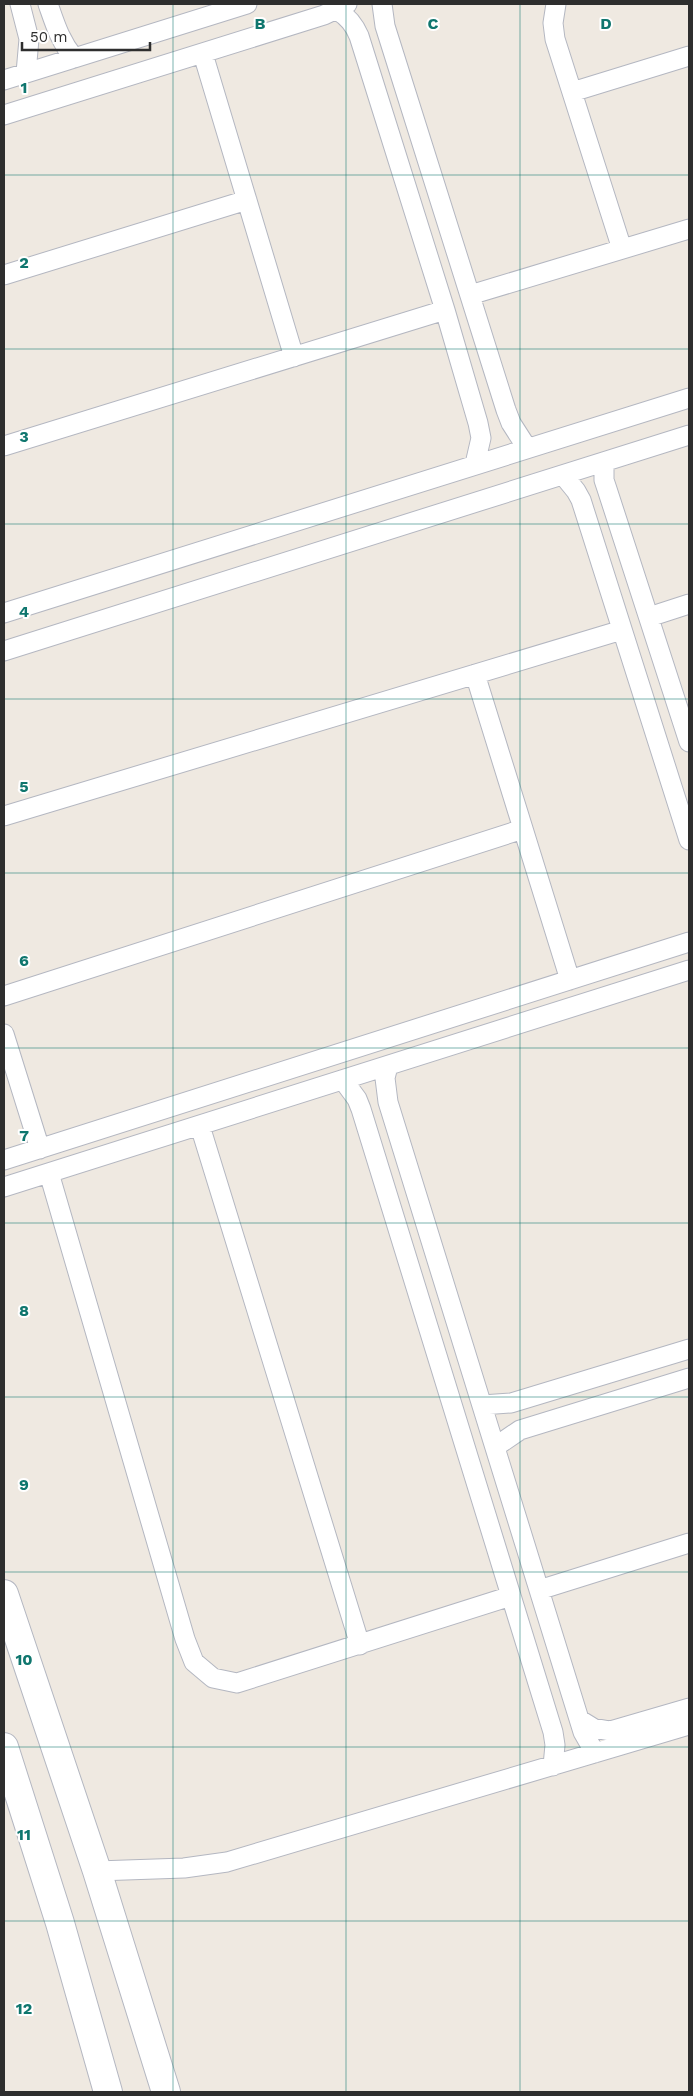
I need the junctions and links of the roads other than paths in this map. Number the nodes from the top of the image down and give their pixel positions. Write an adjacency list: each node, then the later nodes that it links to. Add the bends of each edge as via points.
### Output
1 (20, 4): 10 (street, via 29,39)
2 (48, 4): 9 (street, via 57,32)
3 (247, 4): 9 (street)
4 (382, 4): 18 (street, via 385,26)
5 (556, 4): 12 (street, via 555,39)
6 (343, 7): 7 (street); 19 (street, via 360,36)
7 (203, 54): 13 (street); 14 (street)
8 (689, 56): 12 (street)
9 (74, 58): 10 (street)
10 (26, 73): 11 (street)
11 (4, 80)
12 (572, 92): 16 (street)
13 (4, 115)
14 (247, 200): 17 (street); 20 (street)
15 (689, 229): 16 (street)
16 (622, 249): 18 (street)
17 (4, 275)
18 (470, 295): 24 (street, via 511,423)
19 (445, 310): 20 (street); 26 (street, via 481,438)
20 (294, 357): 23 (street)
21 (689, 398): 24 (street)
22 (689, 435): 25 (street)
23 (4, 446)
24 (527, 448): 26 (street)
25 (604, 462): 27 (street); 30 (street, via 604,480)
26 (475, 464): 29 (street)
27 (562, 475): 31 (street, via 580,500); 32 (street)
28 (689, 604): 30 (street)
29 (4, 613)
30 (649, 617): 34 (street)
31 (622, 630): 33 (street); 37 (street)
32 (4, 651)
33 (475, 674): 35 (street); 36 (street)
34 (689, 742)
35 (4, 816)
36 (523, 829): 40 (street); 41 (street)
37 (689, 840)
38 (689, 942): 40 (street)
39 (689, 970): 43 (street)
40 (570, 980): 46 (street)
41 (4, 996)
42 (4, 1034): 46 (street)
43 (388, 1066): 44 (street); 52 (street, via 388,1102)
44 (342, 1080): 45 (street); 57 (street, via 361,1109)
45 (200, 1126): 48 (street); 58 (street)
46 (40, 1148): 47 (street)
47 (4, 1160)
48 (49, 1173): 49 (street); 58 (street, via 194,1662 213,1678 237,1684)
49 (4, 1187)
50 (689, 1349): 52 (street, via 511,1404)
51 (689, 1378): 53 (street, via 520,1430)
52 (482, 1405): 53 (street)
53 (495, 1447): 55 (street)
54 (689, 1544): 55 (street)
55 (539, 1590): 60 (street)
56 (4, 1594): 65 (street)
57 (511, 1596): 58 (street); 64 (street, via 553,1732 556,1745)
58 (360, 1645)
59 (689, 1708): 60 (street, via 610,1731 593,1728)
60 (580, 1720): 63 (street)
61 (689, 1725): 63 (street)
62 (4, 1747): 66 (street, via 60,1922)
63 (594, 1753): 64 (street)
64 (553, 1766): 65 (street, via 227,1862 184,1868)
65 (97, 1871): 67 (street)
66 (108, 2092)
67 (166, 2092)

